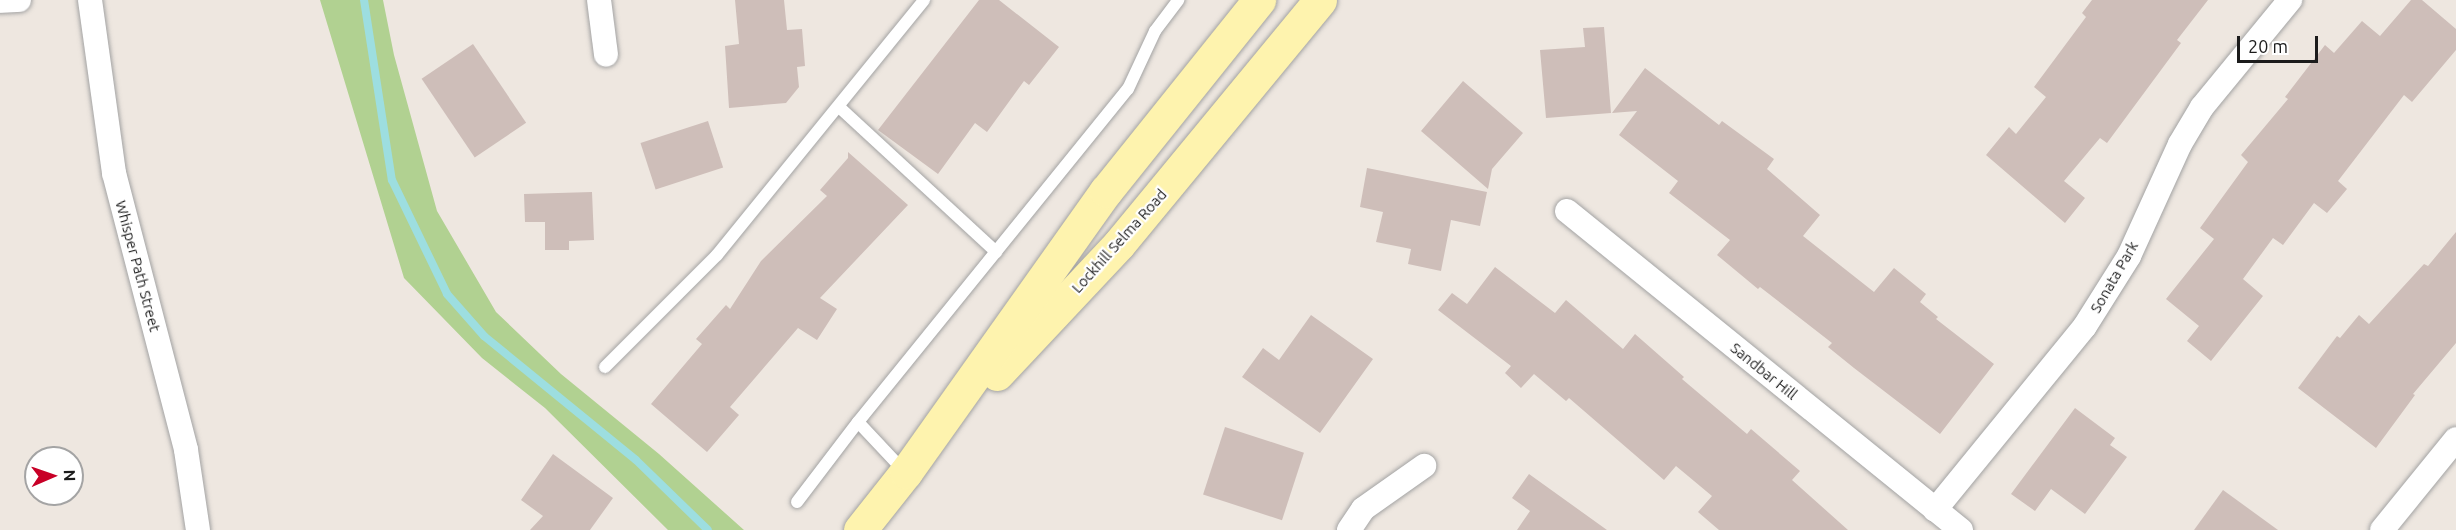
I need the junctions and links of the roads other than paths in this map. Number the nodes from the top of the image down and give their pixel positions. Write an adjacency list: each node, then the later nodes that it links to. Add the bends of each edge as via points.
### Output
1 (19, 0): 9 (street)
2 (90, 0): 21 (street, Whisper Path Street, via 114,173 186,450)
3 (599, 0): 10 (street)
4 (924, 0): 11 (lane)
5 (1178, 0): 13 (lane, via 1155,31 1128,89)
6 (1259, 0): 18 (main road, Lockhill Selma Road, via 1106,192)
7 (1320, 0): 18 (main road, Lockhill Selma Road, via 1119,244)
8 (2290, 0): 20 (street, Sonata Park, via 2202,107 2175,153 2129,256 2085,326)
9 (0, 1)
10 (606, 55)
11 (839, 107): 13 (lane); 14 (lane, via 717,255)
12 (1567, 212): 20 (street, Sandbar Hill)
13 (996, 252): 15 (lane)
14 (605, 367)
15 (858, 422): 18 (lane); 19 (lane)
16 (2456, 439): 25 (street)
17 (1425, 466): 23 (street, via 1363,509)
18 (906, 472): 22 (main road, Lockhill Selma Road)
19 (797, 502)
20 (1935, 510): 24 (street, Sandbar Hill)
21 (198, 530)
22 (860, 530)
23 (1349, 530)
24 (1961, 530)
25 (2382, 530)

